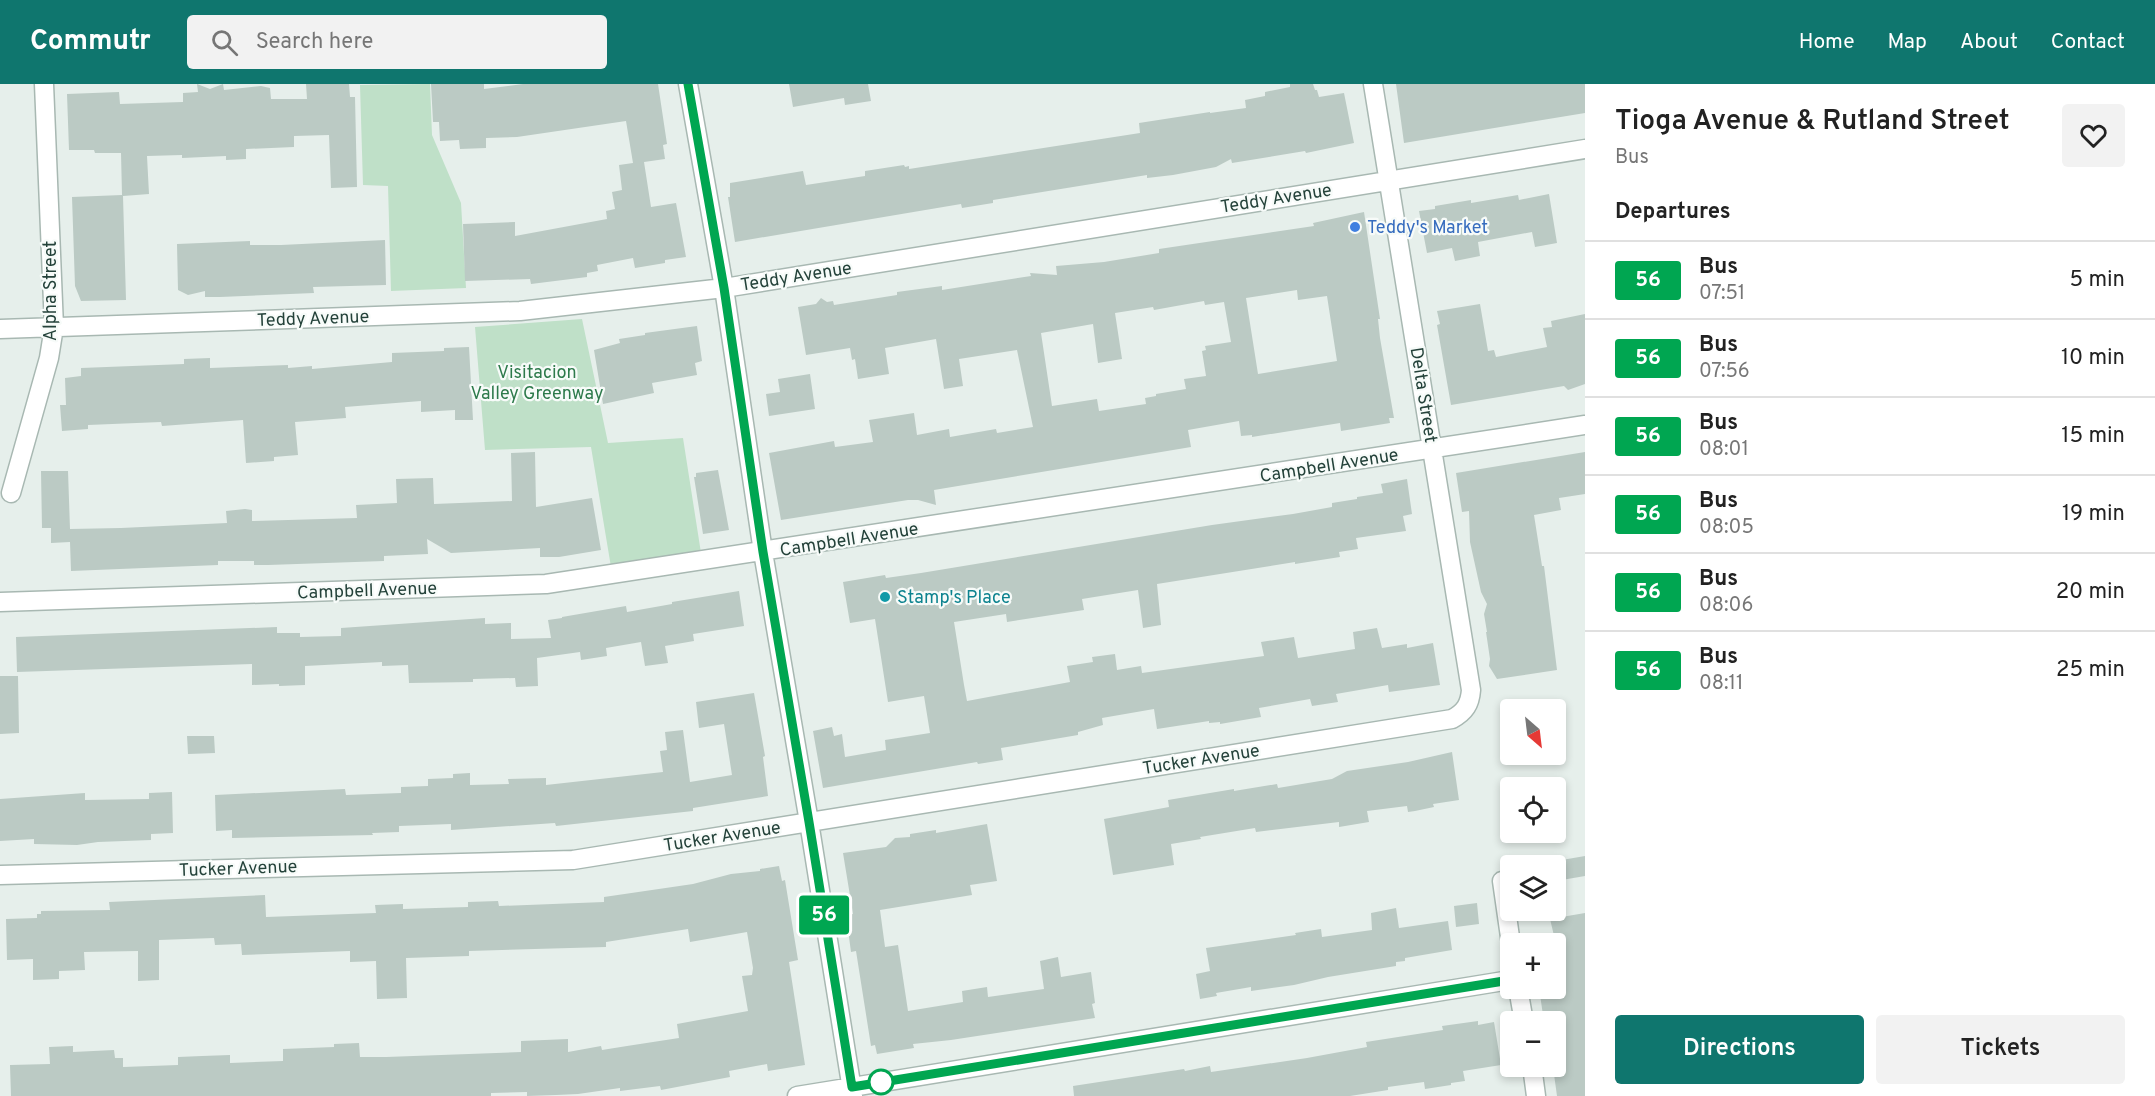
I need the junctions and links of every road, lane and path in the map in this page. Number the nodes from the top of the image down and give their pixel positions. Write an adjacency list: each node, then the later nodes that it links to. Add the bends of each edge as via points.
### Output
1 (44, 84): 7 (street, Alpha Street)
2 (688, 84): 6 (street)
3 (1373, 84): 5 (street, Delta Street)
4 (1585, 149): 5 (street, Teddy Avenue)
5 (1388, 180): 6 (street, Teddy Avenue); 10 (street, Delta Street)
6 (724, 288): 7 (street, Teddy Avenue, via 520,311); 12 (street)
7 (54, 327): 8 (street, Teddy Avenue); 11 (street, Alpha Street)
8 (0, 329)
9 (1585, 425): 10 (street, Campbell Avenue)
10 (1433, 449): 12 (street, Campbell Avenue); 14 (street, Delta Street, via 1471,690)
11 (11, 493)
12 (763, 552): 13 (street, Campbell Avenue, via 546,584); 15 (street)
13 (0, 602)
14 (1467, 706): 15 (street, Tucker Avenue, via 1452,718)
15 (809, 822): 16 (street, Tucker Avenue, via 573,860); 19 (street)
16 (0, 875)
17 (1500, 982): 19 (street)
18 (1533, 1077): 21 (street)
19 (852, 1091): 20 (street)
20 (798, 1096)
21 (1536, 1096)

